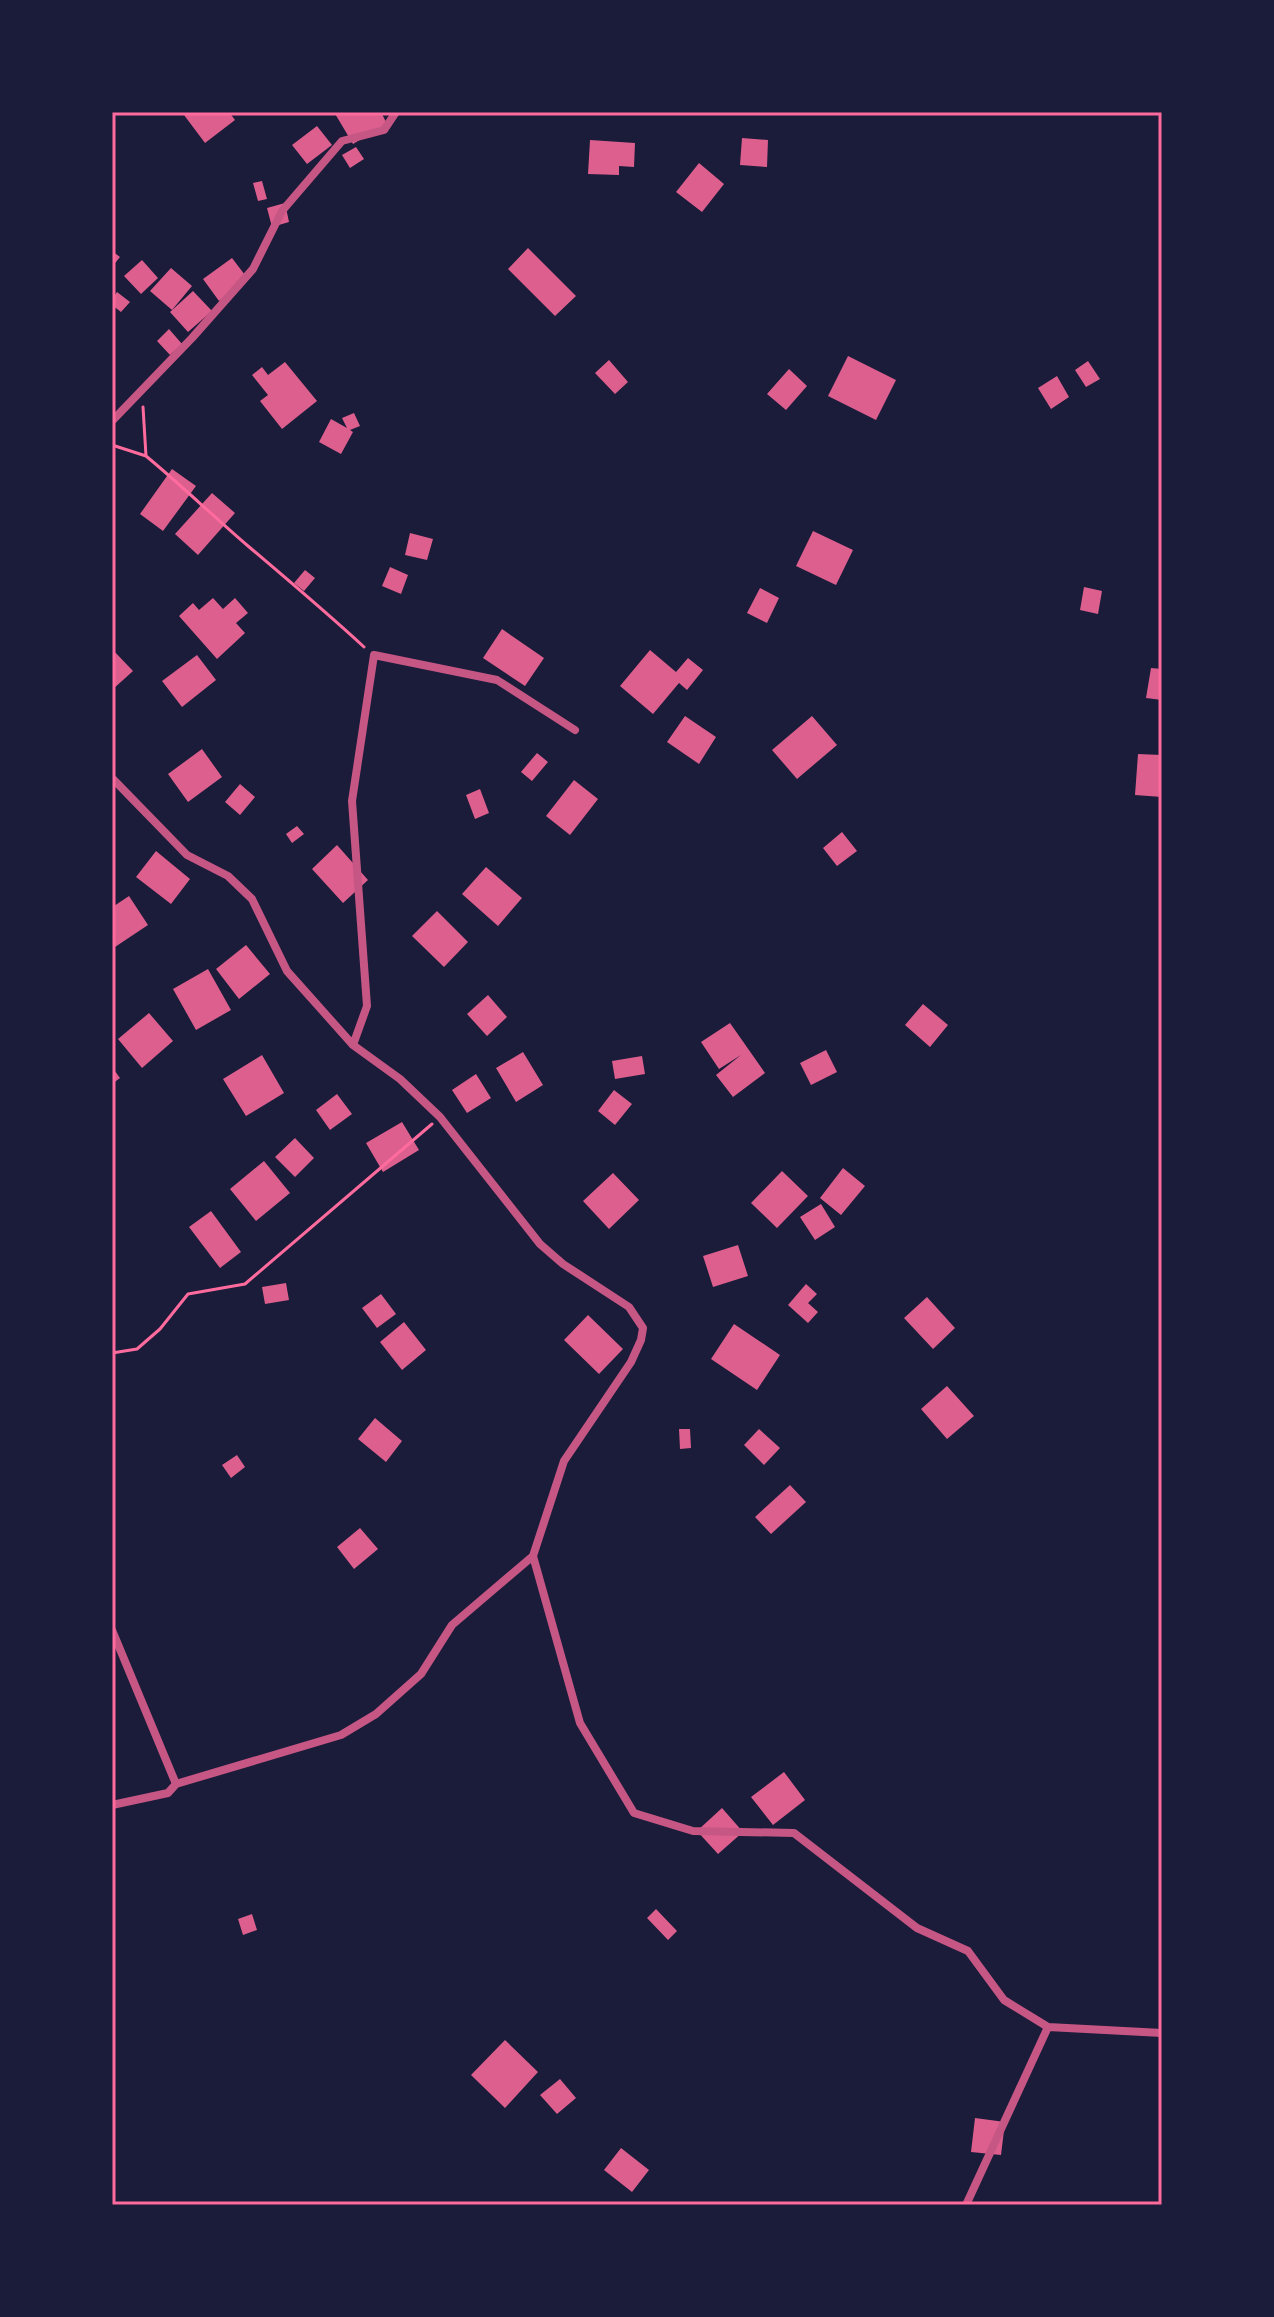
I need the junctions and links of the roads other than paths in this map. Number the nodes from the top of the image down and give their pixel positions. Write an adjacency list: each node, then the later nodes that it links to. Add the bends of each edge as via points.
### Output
1 (396, 112): 2 (street, via 384,130 342,141 282,211 253,269)
2 (112, 421)
3 (575, 730): 5 (street, via 497,680 374,655 352,801 367,1006)
4 (112, 778): 5 (street, via 187,855 228,876 252,899 287,971)
5 (353, 1045): 6 (street, via 440,1117 540,1244 629,1307 643,1328 631,1362 564,1461)
6 (533, 1556): 8 (street, via 452,1625 421,1674 376,1714 341,1735); 10 (street, via 580,1723 634,1813 693,1831 794,1833 917,1928 968,1951 1004,2000)
7 (112, 1630): 8 (street)
8 (176, 1784): 9 (street, via 168,1793)
9 (112, 1805)
10 (1048, 2027): 11 (street); 12 (street)
11 (1162, 2033)
12 (966, 2205)

